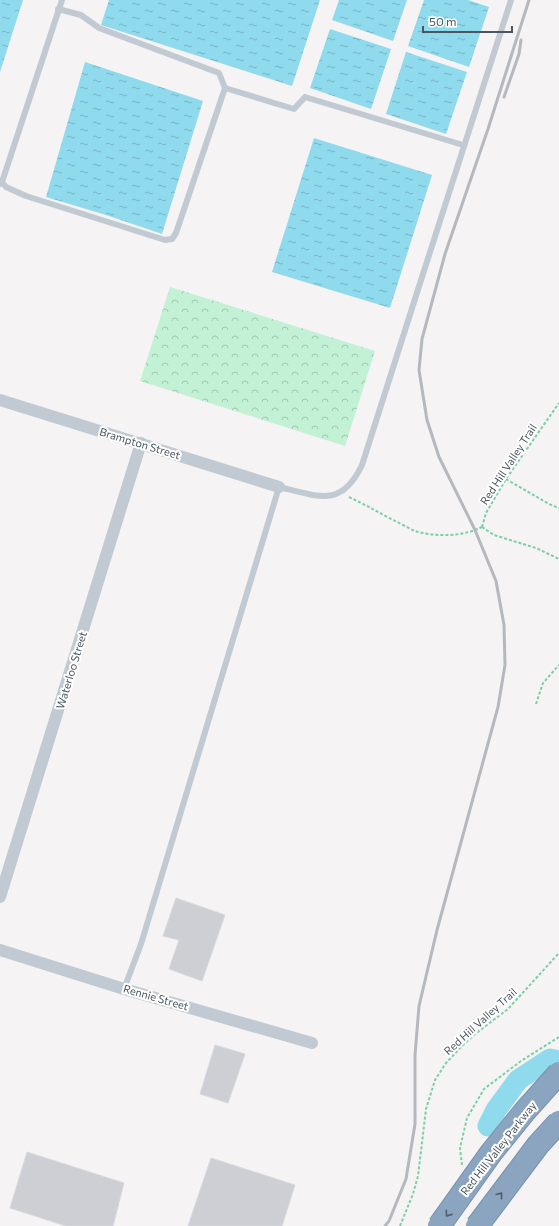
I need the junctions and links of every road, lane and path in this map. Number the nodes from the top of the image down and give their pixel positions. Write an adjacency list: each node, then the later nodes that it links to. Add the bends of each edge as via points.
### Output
1 (62, 0): 3 (lane)
2 (511, 0): 5 (lane)
3 (58, 8): 4 (lane, via 81,16 98,28 219,73); 6 (lane)
4 (225, 88): 5 (lane, via 294,109 305,97); 6 (lane, via 176,234 170,239 165,240 26,196)
5 (463, 145): 12 (lane, via 362,464 354,480)
6 (1, 183)
7 (0, 400): 9 (street, Brampton Street)
8 (559, 403): 10 (path, Red Hill Valley Trail)
9 (141, 443): 11 (street, Brampton Street); 18 (street, Waterloo Street)
10 (506, 480): 13 (path); 14 (path, Red Hill Valley Trail, via 486,513)
11 (279, 487): 12 (lane, via 317,496 331,496); 21 (lane, via 141,944)
12 (340, 492): 14 (path, via 414,531 450,535 463,534)
13 (559, 508)
14 (482, 527): 15 (path, via 494,535)
15 (559, 558)
16 (559, 665): 17 (path, via 543,683)
17 (536, 704)
18 (0, 897)
19 (0, 950): 21 (street, Rennie Street)
20 (559, 953): 27 (path, Red Hill Valley Trail, via 508,1009 475,1034 446,1062 435,1080 426,1109 418,1176)
21 (124, 988): 23 (street, Rennie Street)
22 (559, 1037): 26 (path, via 484,1089 467,1118 460,1148)
23 (312, 1043)
24 (559, 1073): 28 (highway, Red Hill Valley Parkway, one-way to 28, bridge, via 491,1153)
25 (559, 1122): 29 (highway, one-way to 25, bridge, via 538,1145)
26 (463, 1169)
27 (400, 1226)
28 (439, 1226)
29 (477, 1226)

